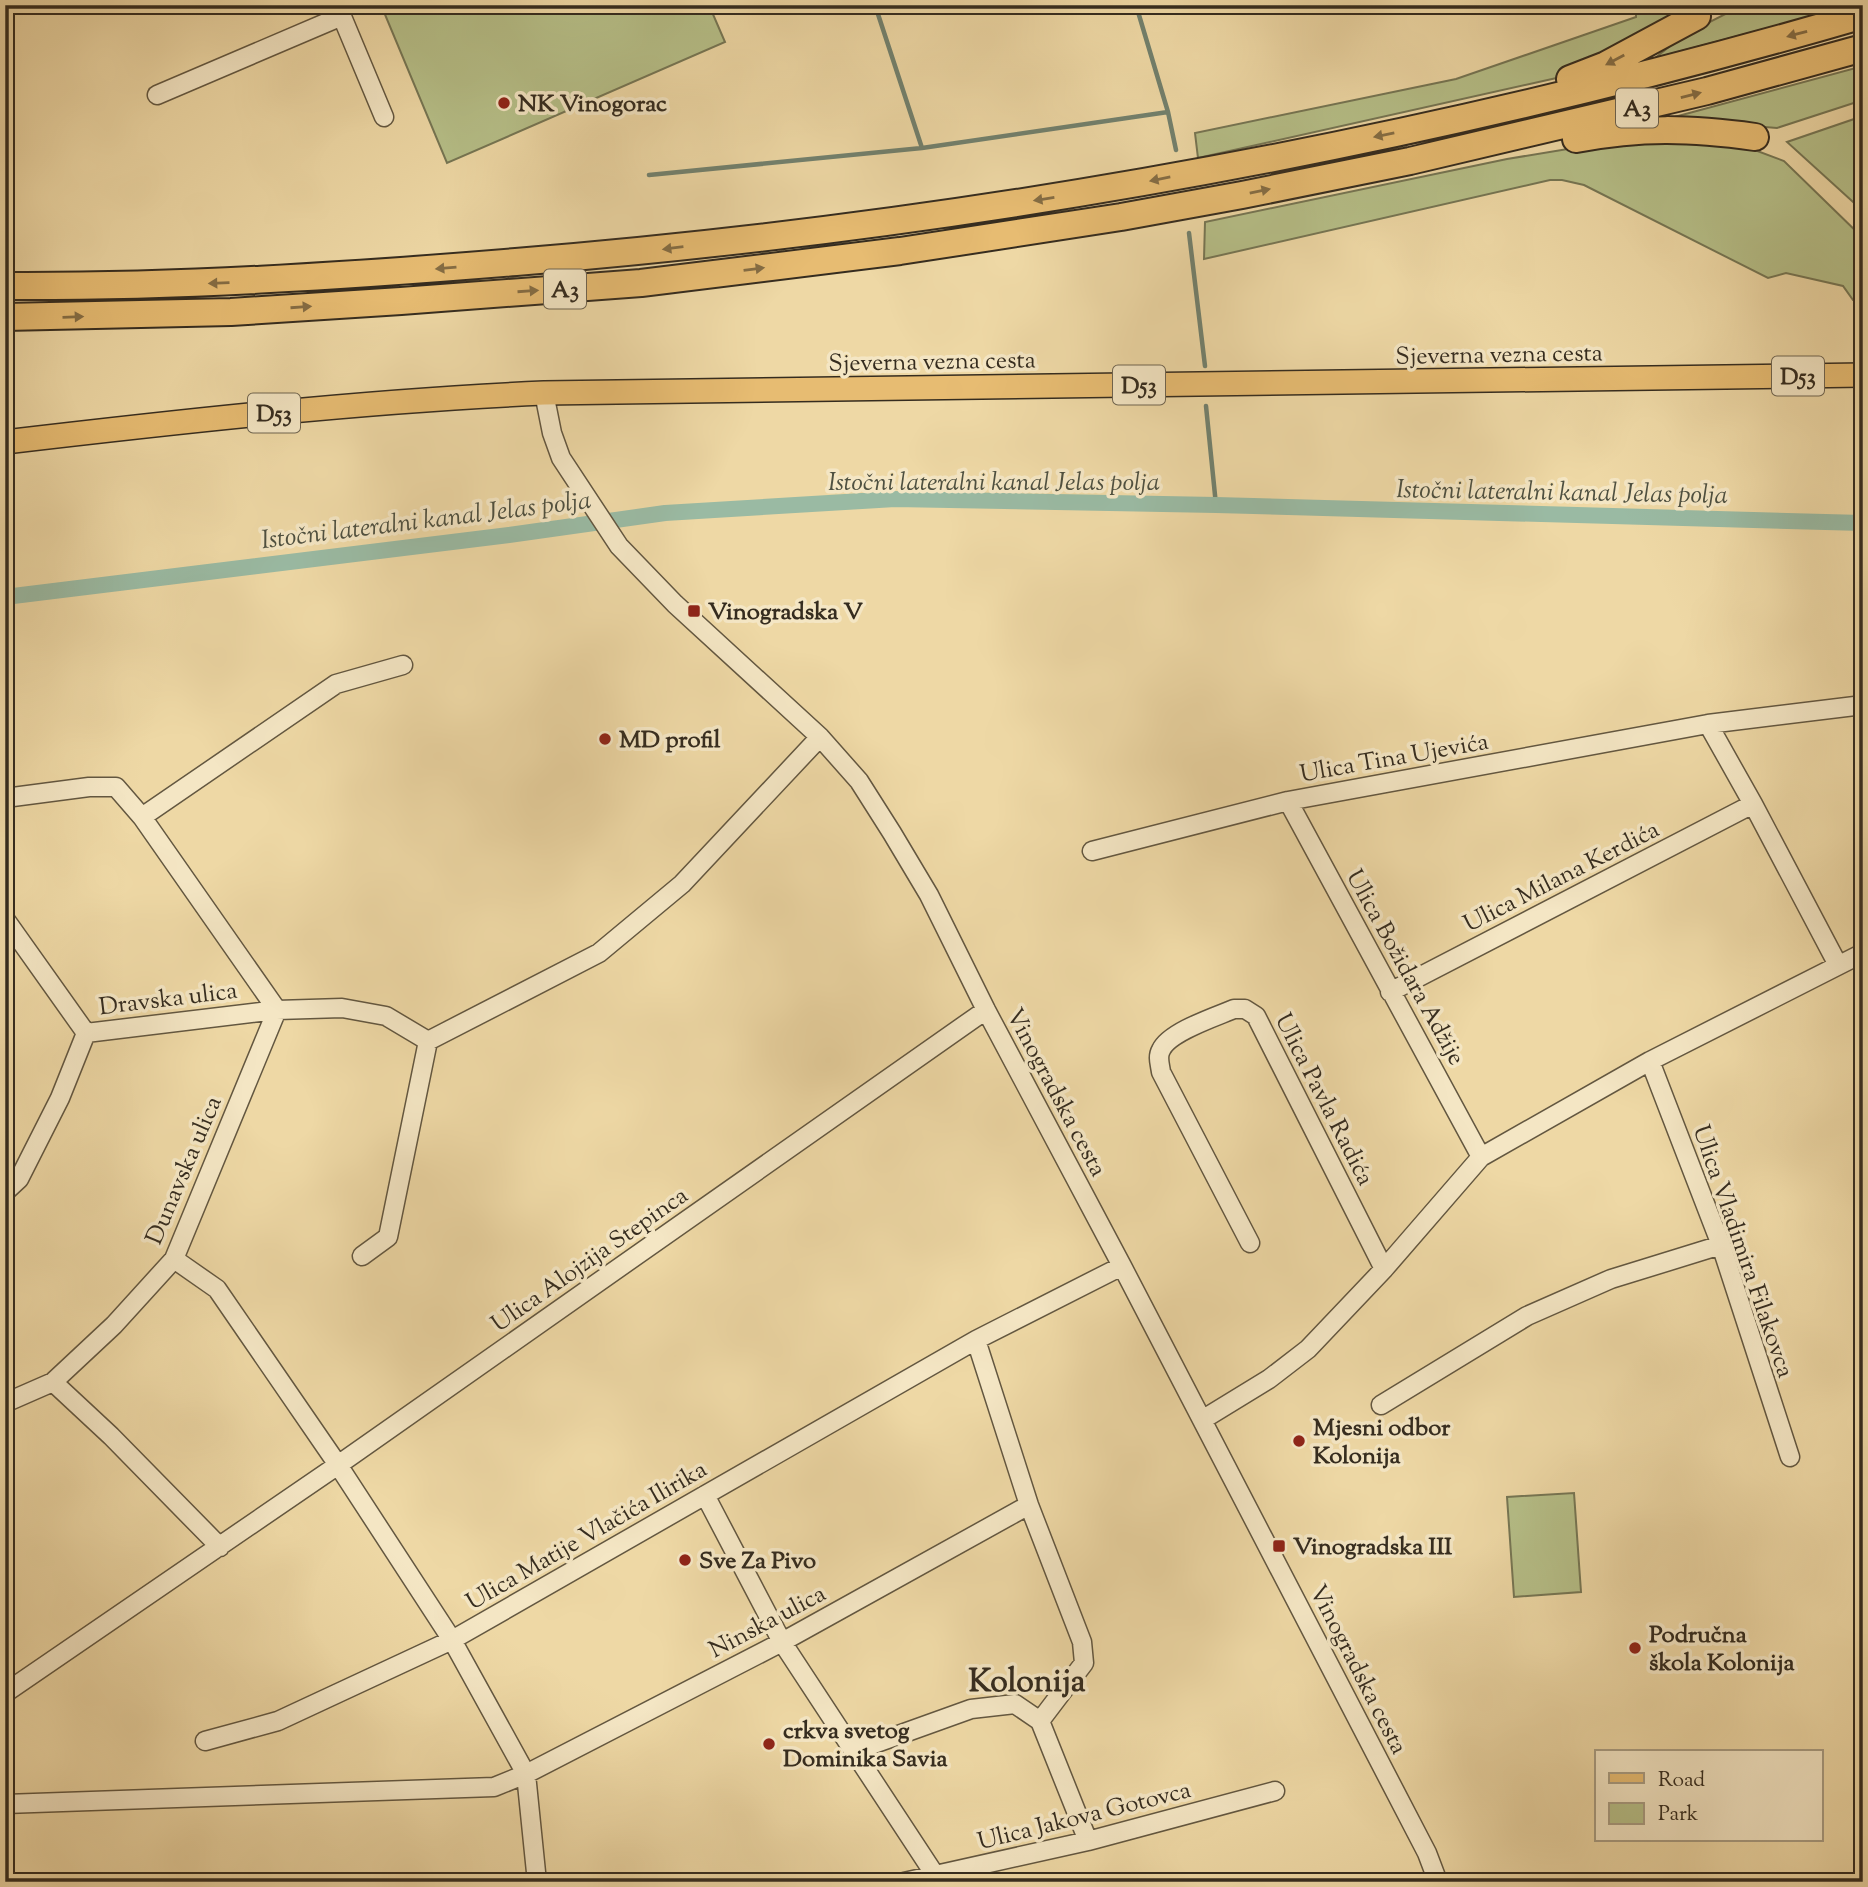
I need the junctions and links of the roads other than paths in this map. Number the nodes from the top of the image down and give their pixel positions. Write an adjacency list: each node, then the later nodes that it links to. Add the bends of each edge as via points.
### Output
1 (340, 10): 5 (street); 6 (street)
2 (1863, 15): 7 (highway, A3, one-way to 7)
3 (1697, 16): 7 (highway, one-way to 7, via 1583,75 1485,102)
4 (1863, 48): 9 (highway, A3, one-way to 4, via 1707,91)
5 (157, 95)
6 (384, 117)
7 (1451, 122): 10 (highway, A3, one-way to 10, via 1111,188 882,224 641,252 225,283)
8 (1755, 137): 9 (highway, via 1707,130 1637,130 1451,165)
9 (1410, 161): 11 (highway, A3, one-way to 9, via 231,312 641,283 900,251 1121,217)
10 (5, 286)
11 (5, 317)
12 (1863, 375): 13 (main road, Sjeverna vezna cesta / D53)
13 (544, 393): 14 (main road, Sjeverna vezna cesta / D53, via 445,397); 18 (street, Vinogradska cesta, via 561,458 619,546)
14 (5, 442)
15 (403, 664): 22 (street, via 336,684)
16 (1863, 705): 17 (street, Ulica Tina Ujevića)
17 (1708, 724): 20 (street, Ulica Tina Ujevića); 21 (street)
18 (820, 737): 29 (street, Vinogradska cesta, via 859,781 892,833 929,895); 31 (street, via 682,884 599,953)
19 (5, 798): 22 (street, via 116,787)
20 (1287, 801): 23 (street, Ulica Tina Ujevića); 27 (street, Ulica Božidara Adžije)
21 (1753, 804): 26 (street); 27 (street, Ulica Milana Kerdića)
22 (142, 817): 28 (street)
23 (1093, 851)
24 (5, 919): 30 (street)
25 (1863, 953): 26 (street)
26 (1838, 965): 32 (street)
27 (1391, 992): 33 (street, Ulica Božidara Adžije)
28 (277, 1010): 30 (street, Dravska ulica); 31 (street, Dravska ulica, via 342,1008 386,1016); 38 (street, Dunavska ulica)
29 (986, 1010): 39 (street, Vinogradska cesta); 47 (street, Ulica Alojzija Stepinca)
30 (86, 1033): 34 (street, Dravska ulica, via 61,1098 19,1179)
31 (428, 1041): 37 (street, via 388,1237)
32 (1650, 1061): 33 (street); 36 (street, Ulica Vladimira Filakovca)
33 (1481, 1157): 40 (street)
34 (5, 1192)
35 (1250, 1243): 40 (street, Ulica Pavla Radića, via 1161,1072 1158,1057 1170,1037 1234,1009 1256,1016)
36 (1721, 1245): 44 (street, via 1611,1279 1527,1316); 46 (street, Ulica Vladimira Filakovca)
37 (362, 1256)
38 (174, 1259): 42 (street, Dunavska ulica, via 114,1325); 47 (street, via 217,1289)
39 (1122, 1266): 41 (street, Ulica Matije Vlačića Ilirika); 45 (street, Vinogradska cesta)
40 (1384, 1269): 45 (street, via 1308,1349)
41 (976, 1340): 48 (street, Ulica Matije Vlačića Ilirika); 49 (street)
42 (52, 1382): 43 (street, Dunavska ulica); 50 (street)
43 (5, 1404)
44 (1381, 1405)
45 (1202, 1420): 65 (street, Vinogradska cesta)
46 (1790, 1457)
47 (338, 1465): 50 (street, Ulica Alojzija Stepinca); 51 (street)
48 (705, 1495): 51 (street, Ulica Matije Vlačića Ilirika); 52 (street)
49 (1028, 1506): 52 (street, Ninska ulica); 54 (street, via 1082,1642 1084,1663)
50 (220, 1547): 53 (street, Ulica Alojzija Stepinca)
51 (452, 1640): 55 (street, Ulica Matije Vlačića Ilirika, via 278,1721); 57 (street)
52 (782, 1642): 56 (street); 57 (street, Ninska ulica)
53 (5, 1693)
54 (1040, 1721): 56 (street, via 1015,1704 971,1709); 60 (street)
55 (205, 1741)
56 (854, 1751): 61 (street)
57 (526, 1774): 59 (street, Ninska ulica, via 494,1787); 63 (street)
58 (1275, 1791): 60 (street, Ulica Jakova Gotovca)
59 (5, 1804)
60 (1088, 1841): 62 (street, Ulica Jakova Gotovca)
61 (935, 1875): 62 (street, Ulica Jakova Gotovca); 64 (street, Ulica Jakova Gotovca)
62 (968, 1875)
63 (537, 1882)
64 (904, 1882)
65 (1438, 1882)

